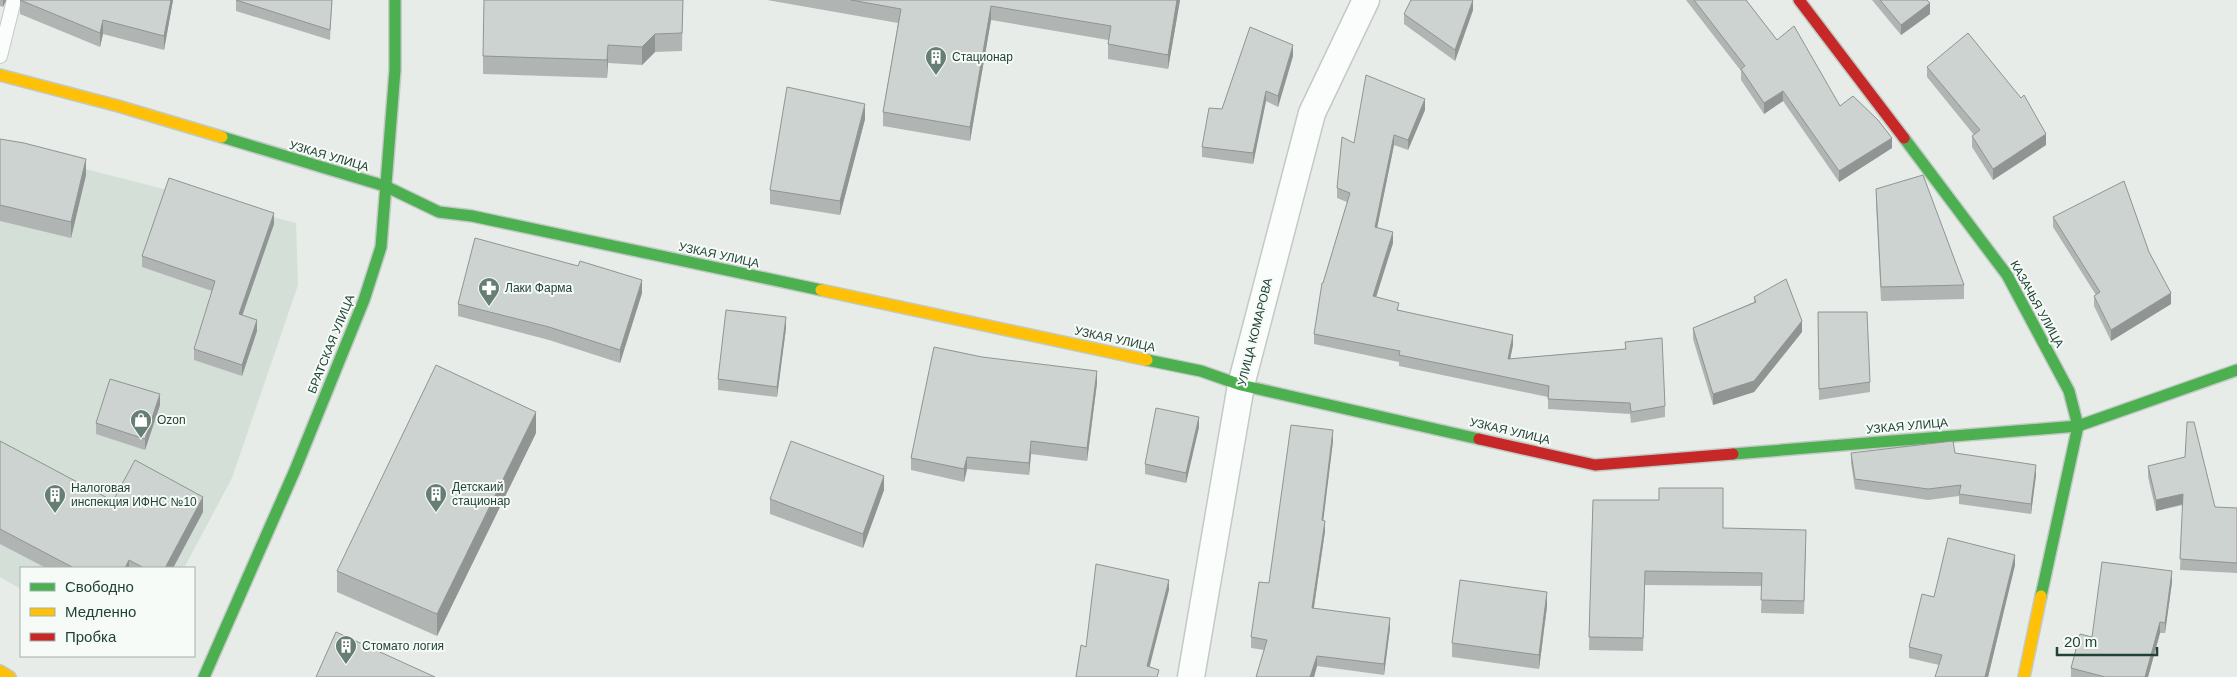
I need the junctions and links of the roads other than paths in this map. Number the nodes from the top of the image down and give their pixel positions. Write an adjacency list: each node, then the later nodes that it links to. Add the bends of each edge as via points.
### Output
1 (14, 0): 5 (lane)
2 (395, 0): 7 (street, БРАТСКАЯ УЛИЦА, via 395,70)
3 (1366, 0): 9 (street, УЛИЦА КОМАРОВА, via 1312,113)
4 (1800, 0): 10 (street, КАЗАЧЬЯ УЛИЦА, via 2007,275 2069,391)
5 (0, 56)
6 (0, 75): 7 (street, УЗКАЯ УЛИЦА, via 118,106)
7 (385, 186): 9 (street, УЗКАЯ УЛИЦА, via 439,212 482,218 1191,369); 13 (street, БРАТСКАЯ УЛИЦА, via 381,247 364,300 295,470)
8 (2237, 370): 10 (street, УЗКАЯ УЛИЦА)
9 (1241, 385): 10 (street, УЗКАЯ УЛИЦА, via 1595,465); 14 (street, УЛИЦА КОМАРОВА)
10 (2078, 426): 15 (street, КАЗАЧЬЯ УЛИЦА)
11 (0, 671): 12 (street)
12 (10, 677)
13 (204, 677)
14 (1191, 677)
15 (2024, 677)

